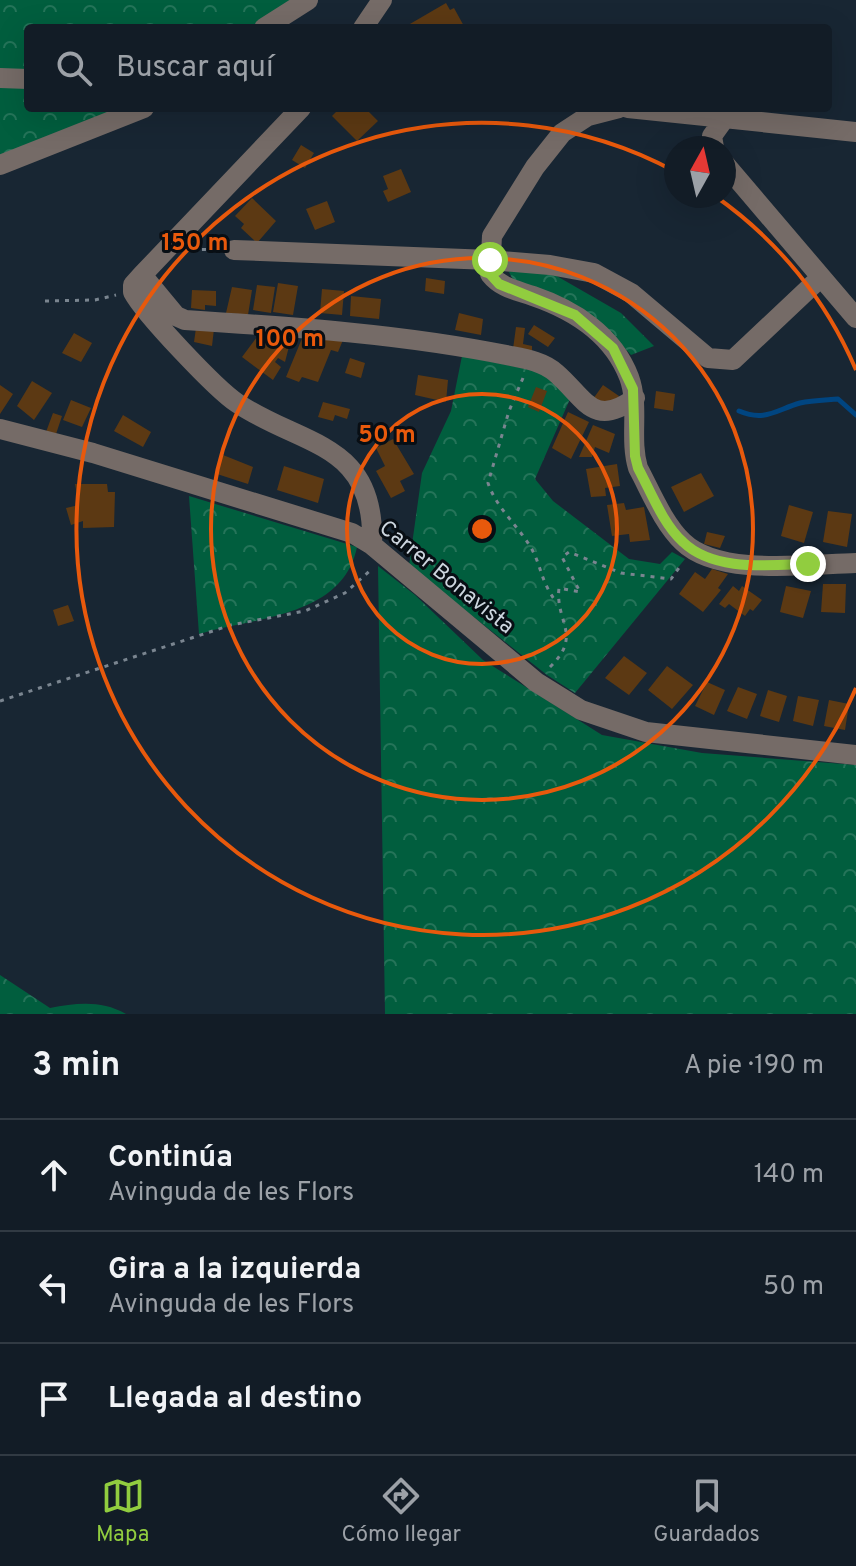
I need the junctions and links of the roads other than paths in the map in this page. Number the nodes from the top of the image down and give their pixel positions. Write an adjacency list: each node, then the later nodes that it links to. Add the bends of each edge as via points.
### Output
1 (308, 0): 3 (street)
2 (382, 0): 4 (street)
3 (270, 24)
4 (366, 24)
5 (0, 78): 6 (street)
6 (24, 79)
7 (134, 112): 14 (street)
8 (297, 112): 19 (street)
9 (604, 112): 17 (street, via 562,133 535,167 489,242)
10 (667, 112): 11 (street)
11 (725, 118): 12 (street); 13 (street)
12 (856, 132)
13 (712, 136)
14 (0, 165)
15 (736, 177): 18 (street)
16 (234, 250): 17 (street)
17 (490, 260): 18 (street, via 594,273 631,293 708,358 733,360); 21 (street, via 490,274 499,284 566,311 606,340 621,361)
18 (820, 278): 20 (street)
19 (137, 280): 21 (street, via 185,320 369,333 478,350 544,365 592,409 611,411); 23 (street, via 135,297 226,395 346,462 363,492)
20 (856, 318)
21 (635, 398): 24 (street, via 638,468 676,534 693,550 744,565)
22 (0, 429): 23 (street, Carrer Bonavista, via 352,533)
23 (379, 551): 25 (street, Carrer Bonavista, via 536,682 581,710 646,732)
24 (856, 563)
25 (856, 755)

